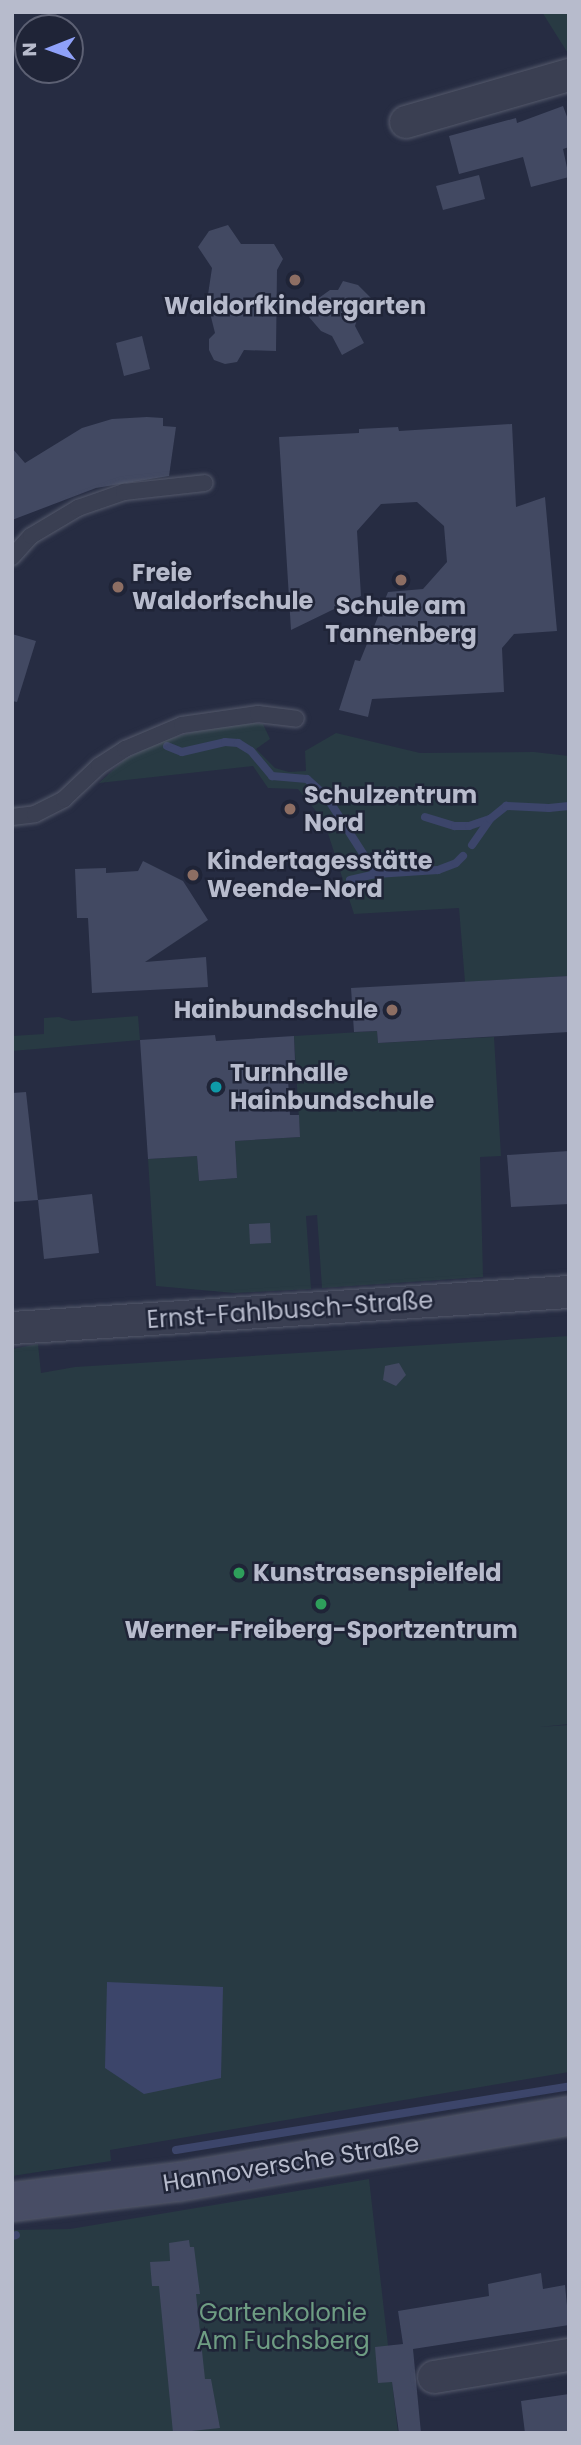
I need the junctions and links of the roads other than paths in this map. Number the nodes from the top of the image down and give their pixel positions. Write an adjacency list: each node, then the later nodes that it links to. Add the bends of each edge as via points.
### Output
1 (569, 75): 2 (street)
2 (406, 121)
3 (205, 483): 4 (lane, via 124,492 78,508 31,536)
4 (12, 556)
5 (296, 719): 6 (lane, via 258,713 182,725 125,749 64,799 35,814)
6 (12, 817)
7 (569, 1292): 8 (street, Ernst-Fahlbusch-Straße)
8 (12, 1328)
9 (569, 2116): 10 (street, Hannoversche Straße, via 190,2180)
10 (12, 2202)
11 (569, 2355): 12 (street)
12 (434, 2376)

